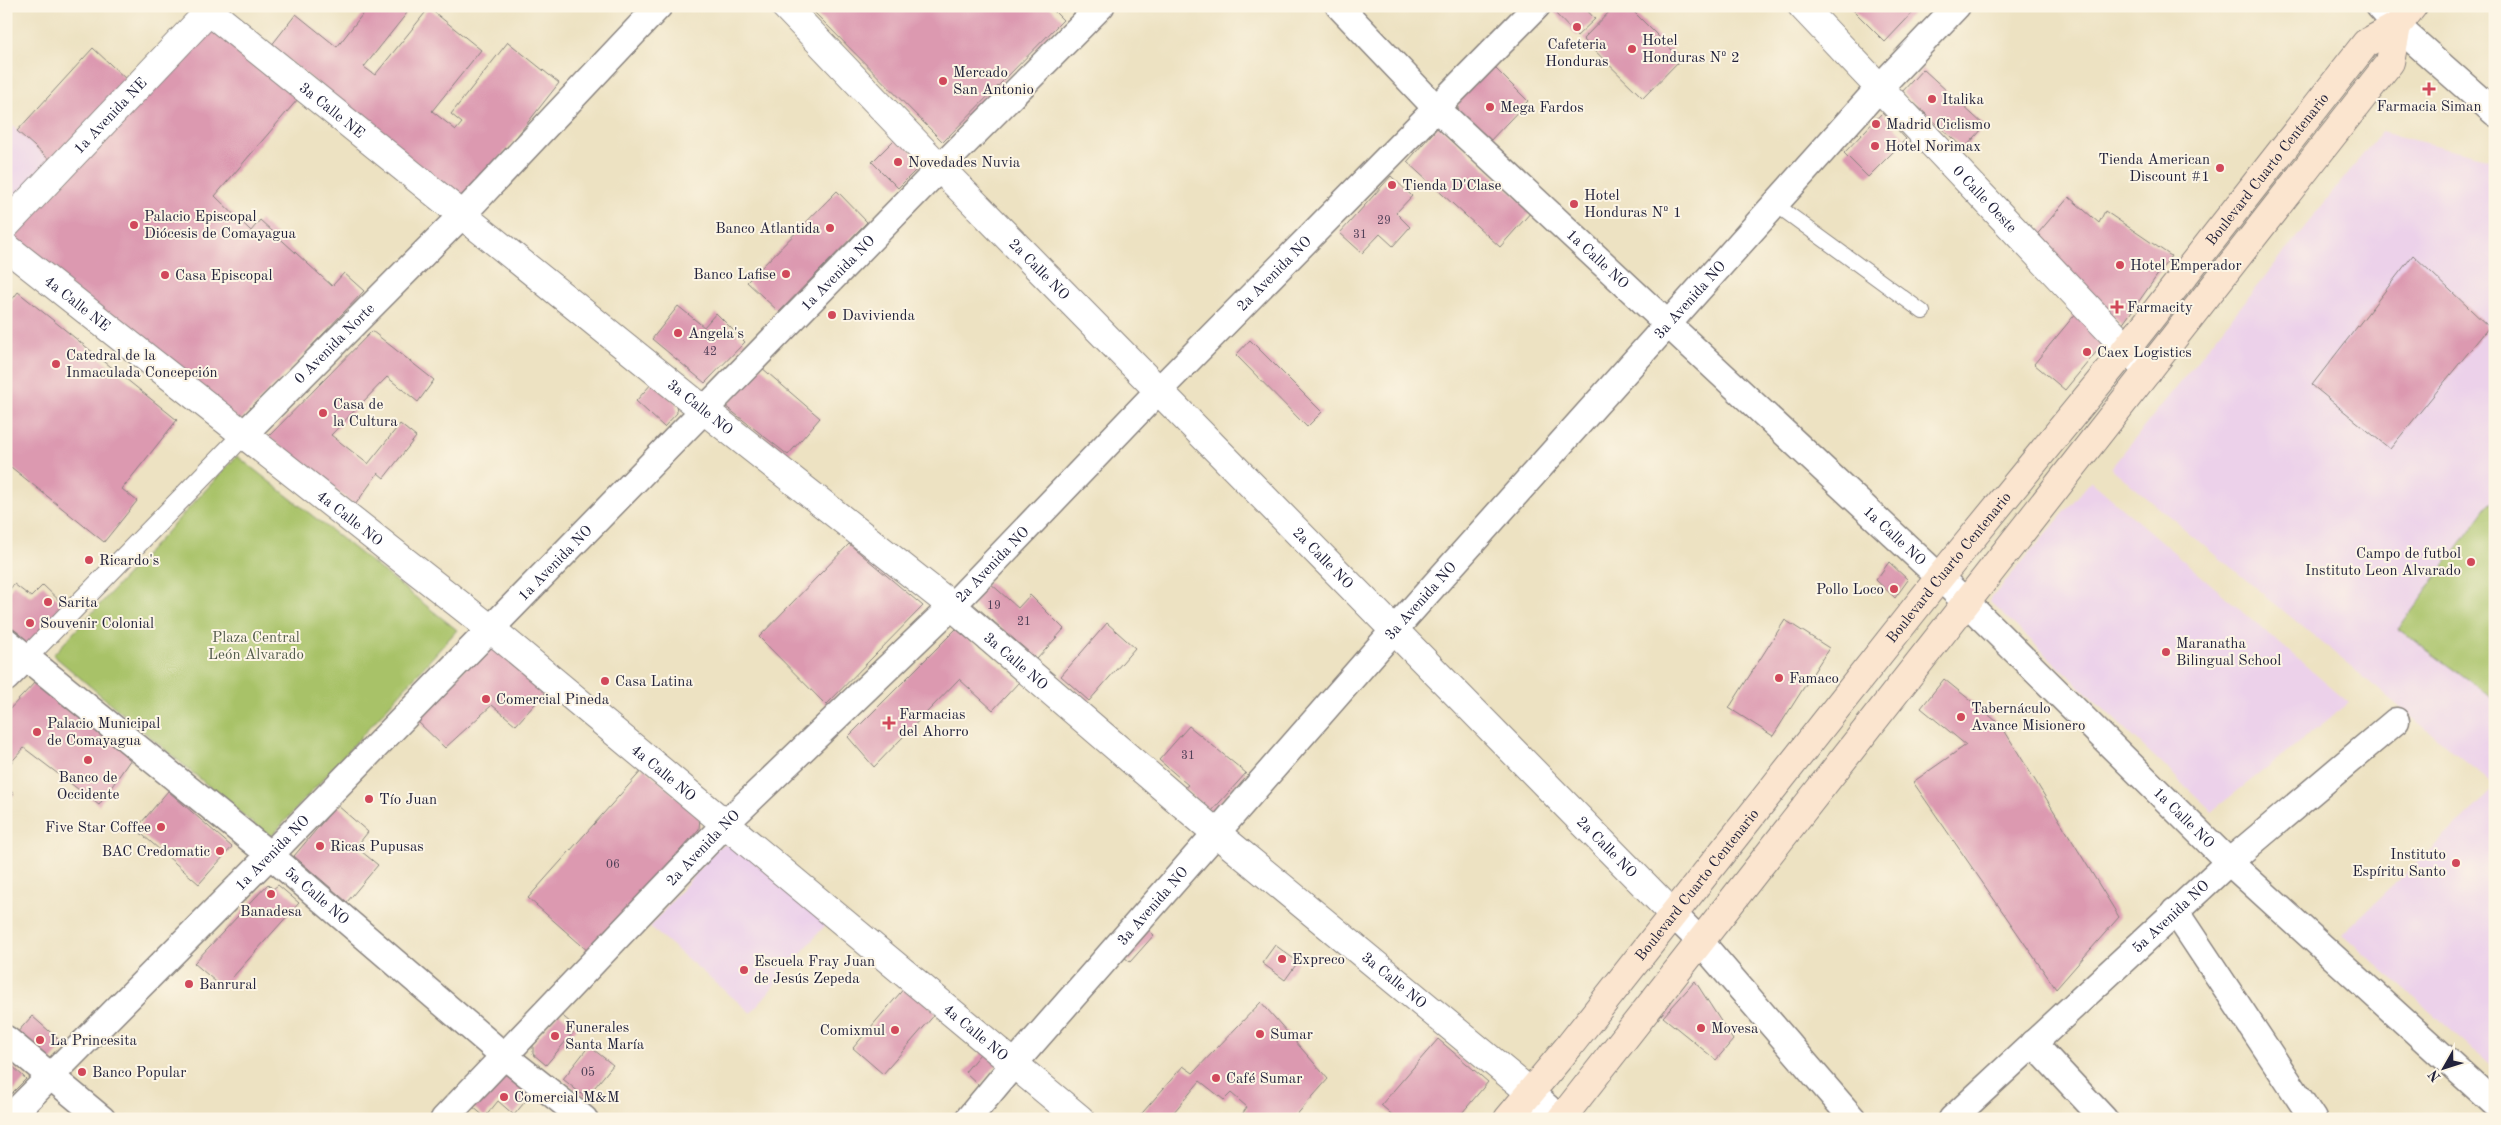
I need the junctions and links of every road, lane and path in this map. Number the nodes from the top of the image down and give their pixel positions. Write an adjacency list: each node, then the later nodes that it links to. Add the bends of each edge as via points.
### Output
1 (659, 6): 15 (street, 0 Avenida Norte)
2 (785, 6): 13 (street, 2a Calle NO)
3 (1101, 6): 13 (street, 1a Avenida NO)
4 (1338, 6): 11 (street, 1a Calle NO)
5 (1537, 6): 11 (street, 2a Avenida NO)
6 (1802, 6): 10 (street, 0 Calle Oeste)
7 (1957, 6): 10 (street, 3a Avenida NO)
8 (209, 8): 15 (street, 3a Calle NE); 16 (street, 1a Avenida NE)
9 (2396, 13): 12 (street); 20 (main road, Boulevard Cuarto Centenario, via 2366,43); 21 (main road, Boulevard Cuarto Centenario, via 2390,62)
10 (1879, 88): 14 (street, 3a Avenida NO); 20 (street, 0 Calle Oeste)
11 (1435, 107): 19 (street, 1a Calle NO); 22 (street, 2a Avenida NO)
12 (2495, 113)
13 (940, 168): 22 (street, 2a Calle NO); 23 (street, 1a Avenida NO)
14 (1776, 204): 18 (lane); 19 (street, 3a Avenida NO)
15 (462, 214): 23 (street, 3a Calle NO); 24 (street, 0 Avenida Norte)
16 (6, 225)
17 (6, 247): 24 (street, 4a Calle NE)
18 (1924, 312)
19 (1669, 323): 25 (street, 1a Calle NO); 29 (street, 3a Avenida NO)
20 (2127, 349): 21 (street, 0 Calle Oeste); 25 (main road, Boulevard Cuarto Centenario)
21 (2148, 372): 26 (main road, Boulevard Cuarto Centenario)
22 (1159, 390): 27 (street, 2a Avenida NO); 29 (street, 2a Calle NO)
23 (704, 410): 27 (street, 3a Calle NO); 28 (street, 1a Avenida NO)
24 (244, 434): 28 (street, 4a Calle NO); 31 (street, 0 Avenida Norte)
25 (1940, 578): 26 (street, 1a Calle NO); 39 (main road, Boulevard Cuarto Centenario)
26 (1966, 602): 37 (street, 1a Calle NO); 40 (main road, Boulevard Cuarto Centenario)
27 (952, 606): 34 (street, 2a Avenida NO); 35 (street, 3a Calle NO)
28 (490, 628): 34 (street, 4a Calle NO); 36 (street, 1a Avenida NO)
29 (1395, 629): 35 (street, 3a Avenida NO); 39 (street, 2a Calle NO)
30 (6, 641): 31 (street, 5a Calle NO)
31 (27, 657): 32 (street, 0 Avenida Norte); 36 (street, 5a Calle NO)
32 (6, 678)
33 (2396, 722): 37 (street, 5a Avenida NO)
34 (726, 823): 43 (street, 2a Avenida NO); 44 (street, 4a Calle NO)
35 (1215, 832): 44 (street, 3a Avenida NO); 46 (street, 3a Calle NO)
36 (270, 855): 43 (street, 5a Calle NO); 45 (street, 1a Avenida NO)
37 (2229, 862): 38 (street, 5a Avenida NO); 47 (street, 1a Calle NO)
38 (2176, 911): 42 (street, 5a Avenida NO); 59 (street)
39 (1674, 914): 40 (street, 2a Calle NO); 46 (main road, Boulevard Cuarto Centenario)
40 (1699, 940): 55 (main road, Boulevard Cuarto Centenario); 56 (street, 2a Calle NO)
41 (6, 1039): 45 (street)
42 (2032, 1043): 57 (street, 5a Avenida NO); 58 (street)
43 (503, 1055): 50 (street, 2a Avenida NO); 51 (street, 5a Calle NO)
44 (1013, 1065): 52 (street, 3a Avenida NO); 53 (street, 4a Calle NO)
45 (50, 1074): 48 (street, 1a Avenida NO); 49 (street)
46 (1530, 1092): 54 (main road, Boulevard Cuarto Centenario); 55 (street, 3a Calle NO)
47 (2495, 1104)
48 (8, 1119)
49 (102, 1119)
50 (444, 1119)
51 (584, 1119)
52 (968, 1119)
53 (1080, 1119)
54 (1508, 1119)
55 (1560, 1119)
56 (1853, 1119)
57 (1952, 1119)
58 (2104, 1119)
59 (2313, 1119)

